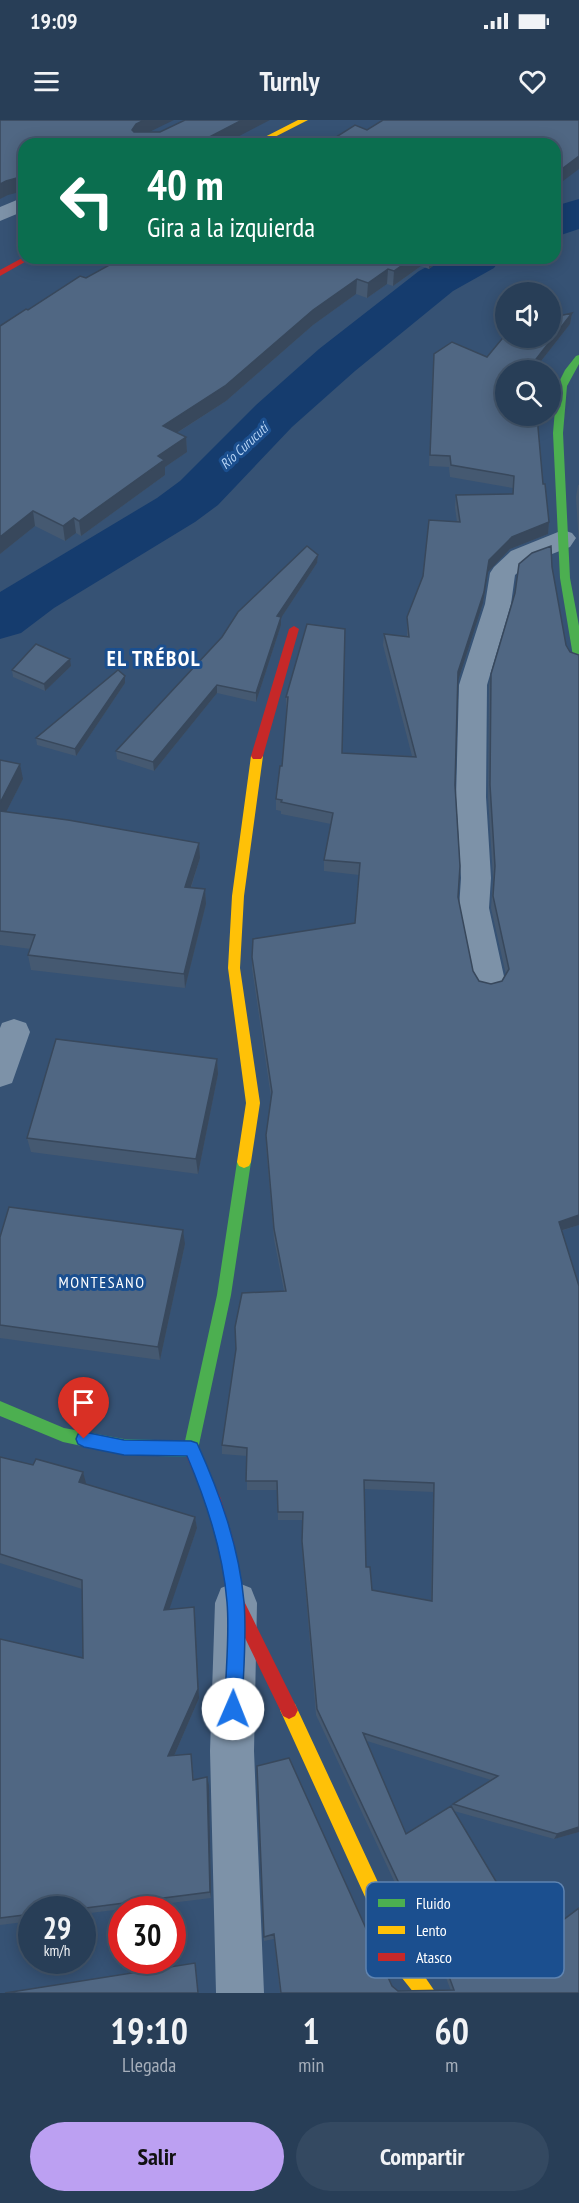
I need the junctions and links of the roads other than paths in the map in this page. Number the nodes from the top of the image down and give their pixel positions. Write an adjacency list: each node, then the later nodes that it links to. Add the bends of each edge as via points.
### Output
1 (304, 120): 2 (street)
2 (267, 138)
3 (18, 205): 4 (street)
4 (0, 215)
5 (18, 263): 6 (street)
6 (0, 273)
7 (579, 358): 8 (street, via 568,372 559,405)
8 (563, 538): 10 (street, via 565,578); 11 (street, via 520,556 503,573 498,604 473,685 474,908)
9 (294, 629): 15 (street, via 259,744 238,896 234,968 253,1103 224,1295)
10 (579, 656)
11 (489, 981)
12 (15, 1032): 13 (street)
13 (0, 1074)
14 (0, 1408): 15 (street, via 63,1435 124,1448)
15 (191, 1449): 16 (street, via 226,1542)
16 (236, 1603): 17 (street); 19 (street, via 232,1751)
17 (368, 1882)
18 (414, 1978): 20 (street)
19 (240, 1993)
20 (426, 1993)

